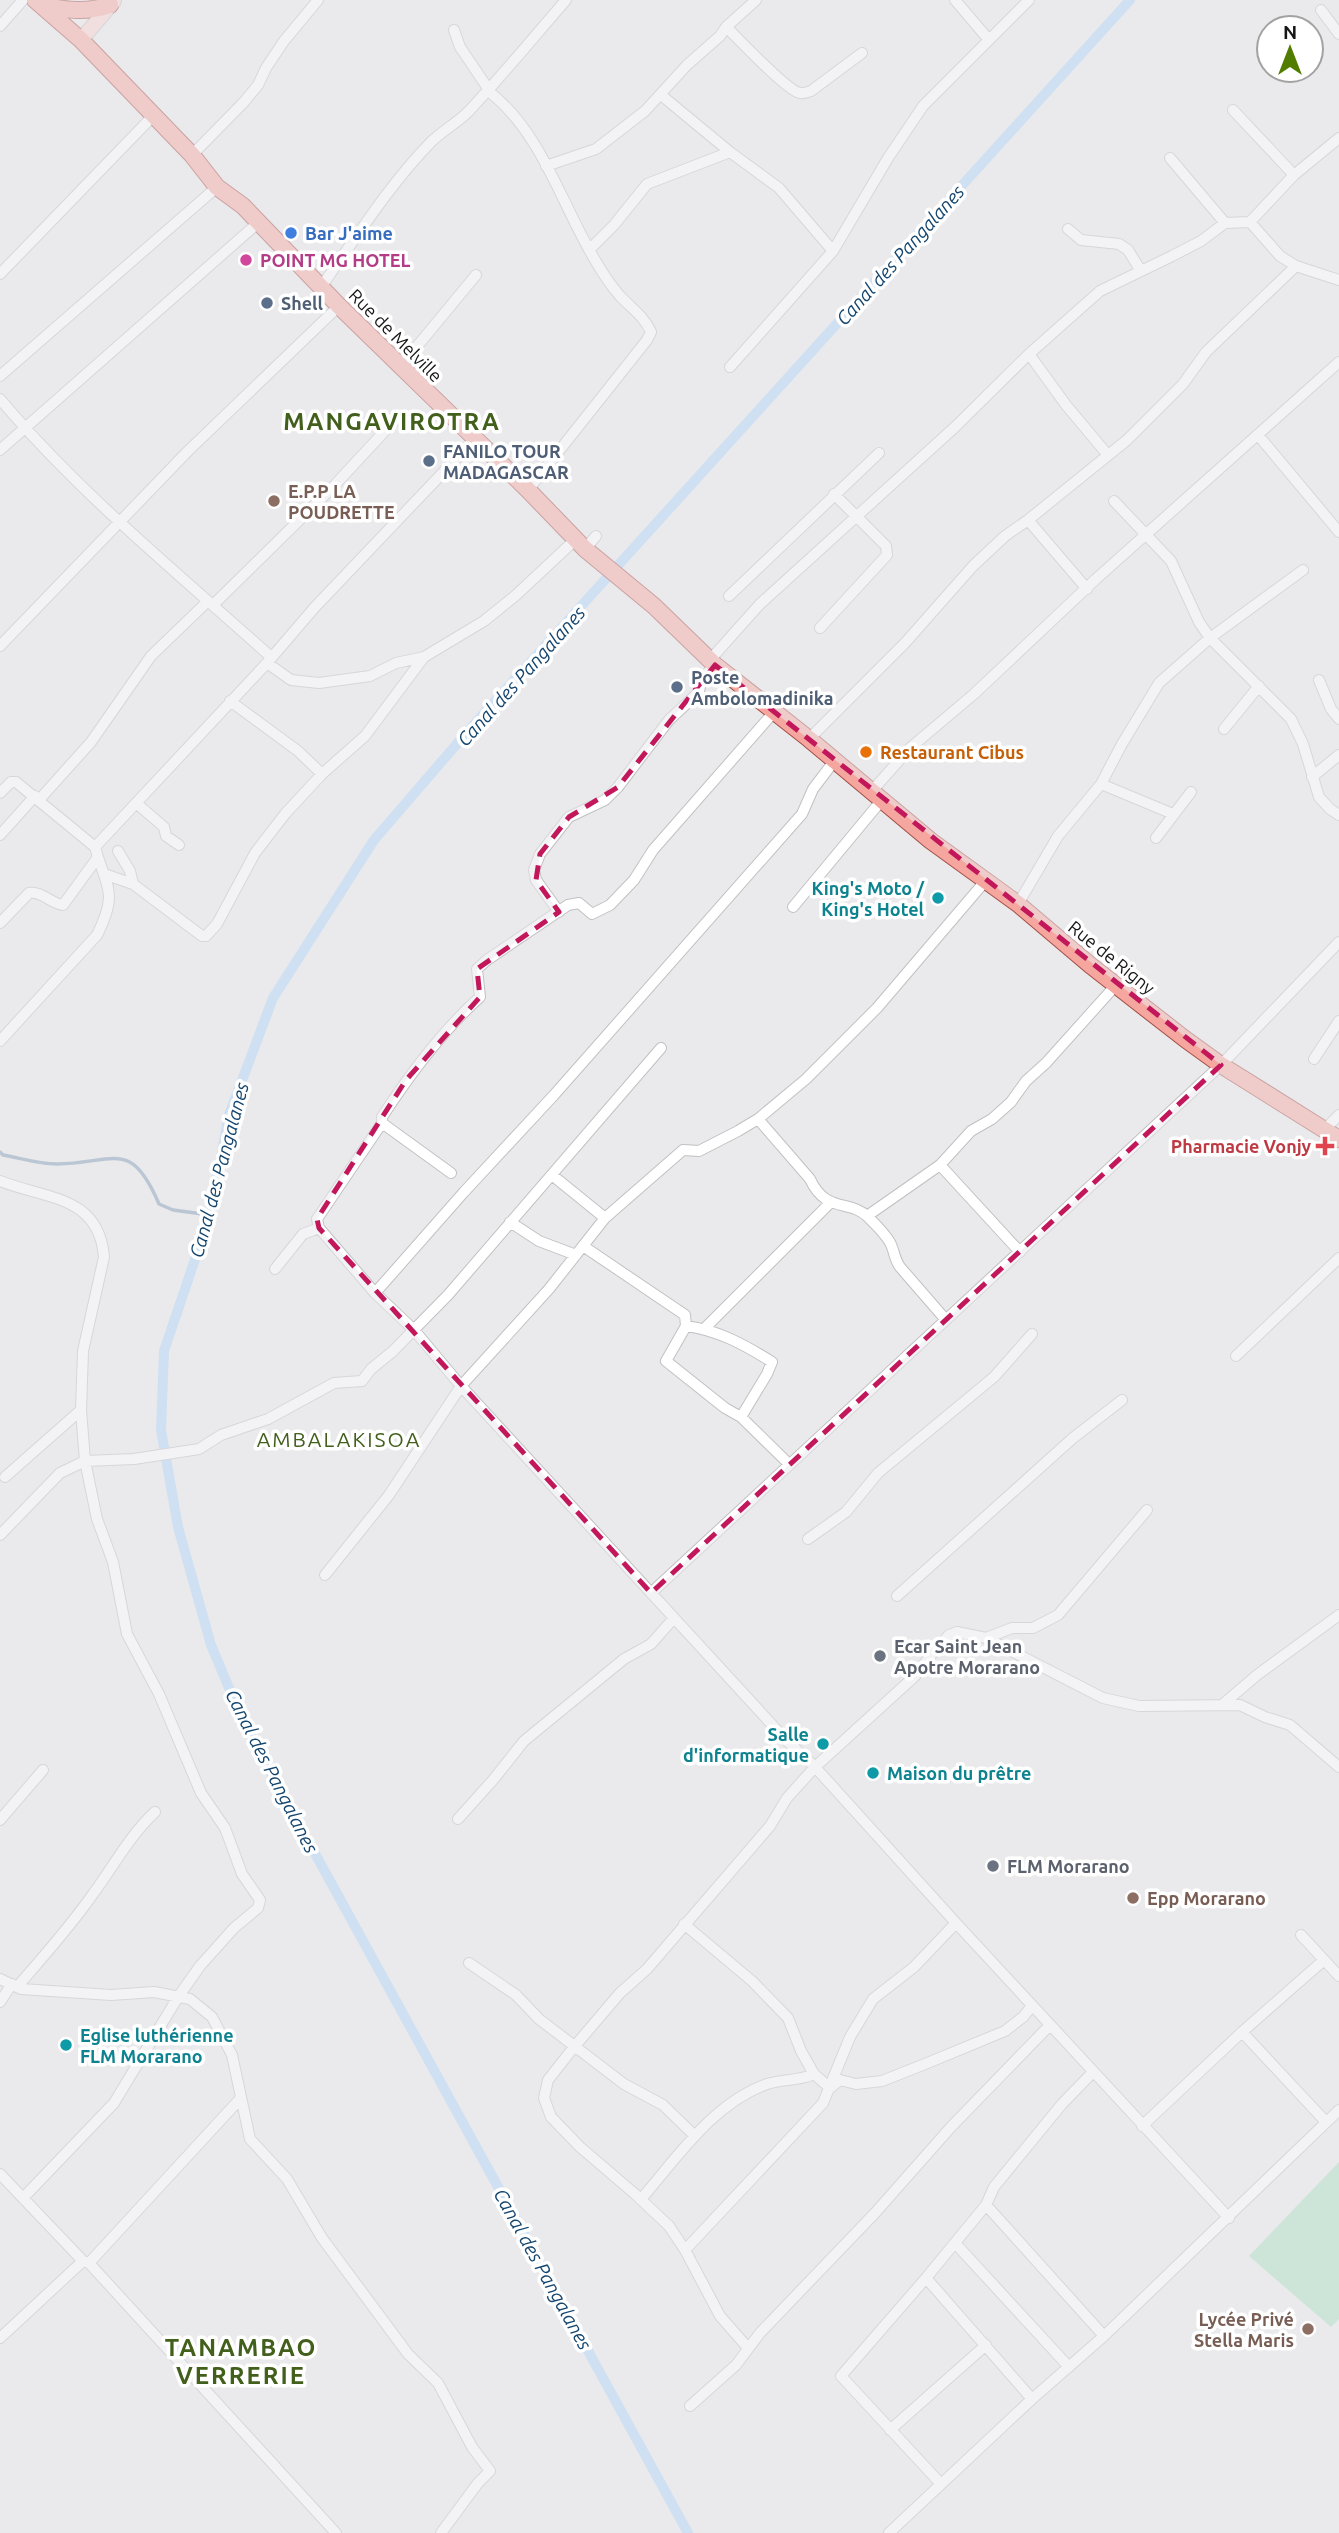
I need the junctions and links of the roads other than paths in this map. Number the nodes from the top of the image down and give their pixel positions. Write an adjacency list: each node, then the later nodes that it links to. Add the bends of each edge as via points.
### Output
1 (23, 0): 10 (street)
2 (318, 0): 23 (street, via 284,41 258,85)
3 (566, 0): 17 (street)
4 (756, 0): 11 (street)
5 (955, 0): 15 (street)
6 (1029, 0): 15 (street)
7 (38, 3): 8 (main road, via 69,10 98,9); 14 (main road, Rue de Melville)
8 (112, 3): 14 (main road)
9 (1321, 10): 13 (street)
10 (0, 26)
11 (726, 27): 16 (street, via 802,94); 18 (street)
12 (454, 30): 17 (street)
13 (1339, 34)
14 (81, 40): 20 (main road, Rue de Melville)
15 (989, 40): 33 (street, via 923,106)
16 (862, 53)
17 (488, 90): 25 (street, via 506,104); 39 (street, via 467,114 432,141)
18 (661, 95): 22 (street); 25 (street, via 596,149)
19 (1233, 110): 26 (street)
20 (153, 116): 23 (main road, Rue de Melville); 36 (street)
21 (1339, 138): 26 (street)
22 (730, 152): 32 (street, via 648,184); 33 (street, via 779,188)
23 (192, 155): 27 (main road, Rue de Melville)
24 (1170, 158): 30 (street)
25 (546, 166): 32 (street)
26 (1294, 175): 29 (street)
27 (217, 187): 28 (main road, Rue de Melville); 45 (street)
28 (259, 222): 39 (main road, Rue de Melville); 48 (street)
29 (1250, 222): 30 (street); 34 (street, via 1280,256)
30 (1226, 223): 35 (street)
31 (1068, 229): 35 (street, via 1081,240 1119,244)
32 (589, 250): 54 (street, via 651,332)
33 (833, 251): 44 (street)
34 (1296, 266): 38 (street); 53 (street, via 1206,352 1157,412)
35 (1141, 271): 41 (street, via 1100,291)
36 (0, 274)
37 (476, 275): 43 (street)
38 (1339, 280)
39 (321, 287): 40 (main road, Rue de Melville)
40 (338, 306): 43 (main road, Rue de Melville); 59 (street)
41 (1029, 354): 53 (street); 57 (street)
42 (1339, 362): 49 (street)
43 (400, 367): 50 (main road, Rue de Melville)
44 (730, 368)
45 (0, 376)
46 (0, 399): 48 (street)
47 (395, 420): 67 (street, via 332,488)
48 (24, 427): 51 (street); 59 (street)
49 (1258, 435): 60 (street); 62 (street)
50 (474, 440): 54 (main road, Rue de Melville); 72 (street)
51 (0, 450)
52 (879, 453): 55 (street)
53 (1108, 454): 58 (street)
54 (527, 489): 63 (main road, Rue de Melville)
55 (834, 494): 57 (street); 66 (street)
56 (1114, 501): 62 (street)
57 (856, 516): 68 (street, via 886,546 887,555); 73 (street, via 760,604)
58 (1028, 520): 65 (street); 80 (street, via 973,566 905,643)
59 (120, 522): 67 (street); 70 (street)
60 (1339, 532)
61 (596, 536): 63 (street)
62 (1145, 536): 65 (street); 69 (street, via 1171,561)
63 (580, 544): 71 (street, via 484,621); 73 (main road, Rue de Melville)
64 (1303, 570): 69 (street)
65 (1087, 589): 88 (street, via 910,748)
66 (729, 596)
67 (211, 603): 72 (street); 89 (street, via 151,656 91,741)
68 (820, 628)
69 (1210, 638): 75 (street); 85 (street, via 1159,683)
70 (0, 646)
71 (424, 657): 72 (street, via 396,663 370,676 318,683 291,680); 83 (street, via 365,736)
72 (269, 660): 76 (street)
73 (712, 662): 77 (main road, Rue de Melville); 103 (street, via 699,692 669,720 618,787 605,800 569,817 540,854 536,880)
74 (1319, 680): 78 (street)
75 (1259, 685): 79 (street); 84 (street, via 1291,719)
76 (230, 701): 83 (street); 90 (street)
77 (774, 712): 80 (main road, Rue de Melville); 103 (street, via 610,905 592,914 573,903)
78 (1339, 719)
79 (1224, 729)
80 (809, 739): 82 (main road, Rue de Melville)
81 (1339, 755): 84 (street)
82 (835, 760): 88 (main road, Rue de Melville); 130 (street, via 813,789 802,814)
83 (323, 774): 100 (street, via 255,853 206,936)
84 (1312, 777): 92 (street, via 1319,797)
85 (1101, 784): 91 (street); 101 (street, via 1058,836)
86 (1191, 792): 91 (street)
87 (0, 793): 89 (street, via 14,781)
88 (876, 796): 99 (main road, Rue de Rigny); 102 (street)
89 (37, 798): 93 (street); 97 (street)
90 (136, 803): 95 (street); 97 (street)
91 (1173, 814): 94 (street)
92 (1339, 815)
93 (0, 835)
94 (1156, 838)
95 (179, 845)
96 (118, 851): 100 (street)
97 (97, 852): 98 (street); 104 (street, via 63,905 29,892)
98 (107, 875): 100 (street); 108 (street, via 107,914 97,935)
99 (987, 879): 101 (main road, Rue de Rigny); 113 (street, via 877,1008)
100 (133, 884)
101 (1018, 904): 106 (main road, Rue de Rigny)
102 (793, 907)
103 (559, 912): 114 (street, via 477,969 480,997 406,1080)
104 (0, 923)
105 (1339, 942): 111 (street)
106 (1116, 985): 111 (main road, Rue de Rigny); 117 (street, via 1011,1102 971,1131)
107 (1339, 1021): 110 (street)
108 (0, 1041)
109 (661, 1048): 119 (street)
110 (1314, 1059)
111 (1221, 1065): 115 (main road, Rue de Rigny); 127 (street)
112 (1339, 1115): 115 (street)
113 (758, 1119): 121 (street); 123 (street, via 699,1151 683,1150)
114 (382, 1123): 118 (street); 125 (street, via 317,1219)
115 (1324, 1130): 116 (main road, Rue de Rigny)
116 (1339, 1139)
117 (940, 1165): 122 (street); 127 (street)
118 (451, 1173)
119 (552, 1175): 123 (street); 124 (street)
120 (0, 1181): 139 (street, via 78,1206 103,1244 83,1350)
121 (830, 1203): 122 (street); 133 (street)
122 (867, 1216): 131 (street, via 892,1244 900,1267)
123 (605, 1218): 126 (street)
124 (510, 1222): 126 (street, via 539,1241); 134 (street)
125 (319, 1228): 129 (street, via 303,1234); 130 (street)
126 (579, 1251): 132 (street, via 685,1315); 137 (street)
127 (1020, 1252): 131 (street)
128 (1339, 1258): 136 (street)
129 (275, 1269)
130 (375, 1293): 134 (street)
131 (946, 1320): 142 (street)
132 (686, 1326): 133 (street); 140 (street, via 666,1361)
133 (705, 1328): 140 (street, via 772,1362)
134 (414, 1330): 137 (street); 141 (street, via 362,1381 334,1383 199,1449)
135 (1032, 1334): 146 (street, via 994,1377 878,1473 846,1513)
136 (1236, 1356)
137 (461, 1386): 147 (street, via 389,1495); 148 (street)
138 (1122, 1400): 149 (street, via 1073,1438)
139 (81, 1410): 141 (street); 143 (street)
140 (741, 1417): 142 (street)
141 (85, 1461): 145 (street, via 60,1473); 168 (street, via 127,1634 159,1694 201,1793 225,1828 242,1874 260,1900 258,1908 234,1928)
142 (789, 1464): 148 (street)
143 (5, 1477)
144 (1147, 1510): 152 (street, via 1058,1615 1033,1628 1012,1628)
145 (0, 1535)
146 (808, 1539)
147 (325, 1575)
148 (651, 1593): 151 (street)
149 (897, 1596)
150 (1339, 1615): 153 (street)
151 (674, 1618): 154 (street); 158 (street, via 651,1644 624,1659 524,1741)
152 (986, 1638): 153 (street, via 1103,1699 1139,1706); 154 (street, via 957,1632 949,1635 915,1676)
153 (1222, 1705): 155 (street, via 1240,1705 1290,1725)
154 (815, 1767): 160 (street); 161 (street)
155 (1339, 1767)
156 (43, 1770): 159 (street)
157 (155, 1812): 167 (street, via 139,1827 56,1943)
158 (458, 1819)
159 (0, 1820)
160 (956, 1923): 170 (street); 176 (street, via 873,1999 850,2037)
161 (684, 1924): 173 (street); 175 (street, via 788,2018)
162 (1301, 1935): 163 (street)
163 (1324, 1960): 165 (street); 172 (street)
164 (469, 1963): 173 (street, via 516,1994)
165 (1339, 1976)
166 (0, 1979): 167 (street)
167 (14, 1985): 168 (street); 169 (street)
168 (178, 1997): 177 (street, via 190,1999 212,2017 232,2055); 183 (street, via 114,2103)
169 (0, 2002)
170 (1032, 2006): 171 (street); 176 (street, via 1005,2031 925,2064 882,2081 856,2084 840,2080)
171 (1050, 2025): 174 (street); 194 (street)
172 (1242, 2032): 179 (street); 180 (street)
173 (574, 2047): 181 (street, via 624,2084 663,2105); 184 (street, via 548,2081 544,2098 551,2117)
174 (1093, 2072): 180 (street); 185 (street, via 994,2187)
175 (814, 2074): 176 (street); 181 (street, via 768,2084 740,2097)
176 (830, 2088): 188 (street, via 824,2103 803,2127)
177 (240, 2099): 189 (street); 201 (street, via 250,2139 287,2179 322,2238 408,2354 438,2383 490,2472)
178 (1339, 2110): 179 (street)
179 (1326, 2122): 186 (street)
180 (1142, 2126): 186 (street)
181 (695, 2136): 184 (street)
182 (0, 2174): 183 (street)
183 (24, 2197): 189 (street)
184 (641, 2199): 188 (street)
185 (986, 2205): 187 (street); 191 (street)
186 (1229, 2218): 191 (street)
187 (955, 2243): 190 (street); 195 (street)
188 (685, 2250): 194 (street, via 720,2316)
189 (86, 2262): 192 (street); 200 (street)
190 (926, 2278): 193 (street); 198 (street, via 841,2376)
191 (1104, 2336): 195 (street)
192 (0, 2338)
193 (986, 2345): 196 (street); 198 (street)
194 (748, 2348): 197 (street, via 736,2365)
195 (1069, 2367): 196 (street)
196 (1032, 2399): 199 (street)
197 (690, 2406)
198 (890, 2430): 199 (street)
199 (941, 2484): 202 (street)
200 (336, 2533)
201 (441, 2533)
202 (889, 2533)

